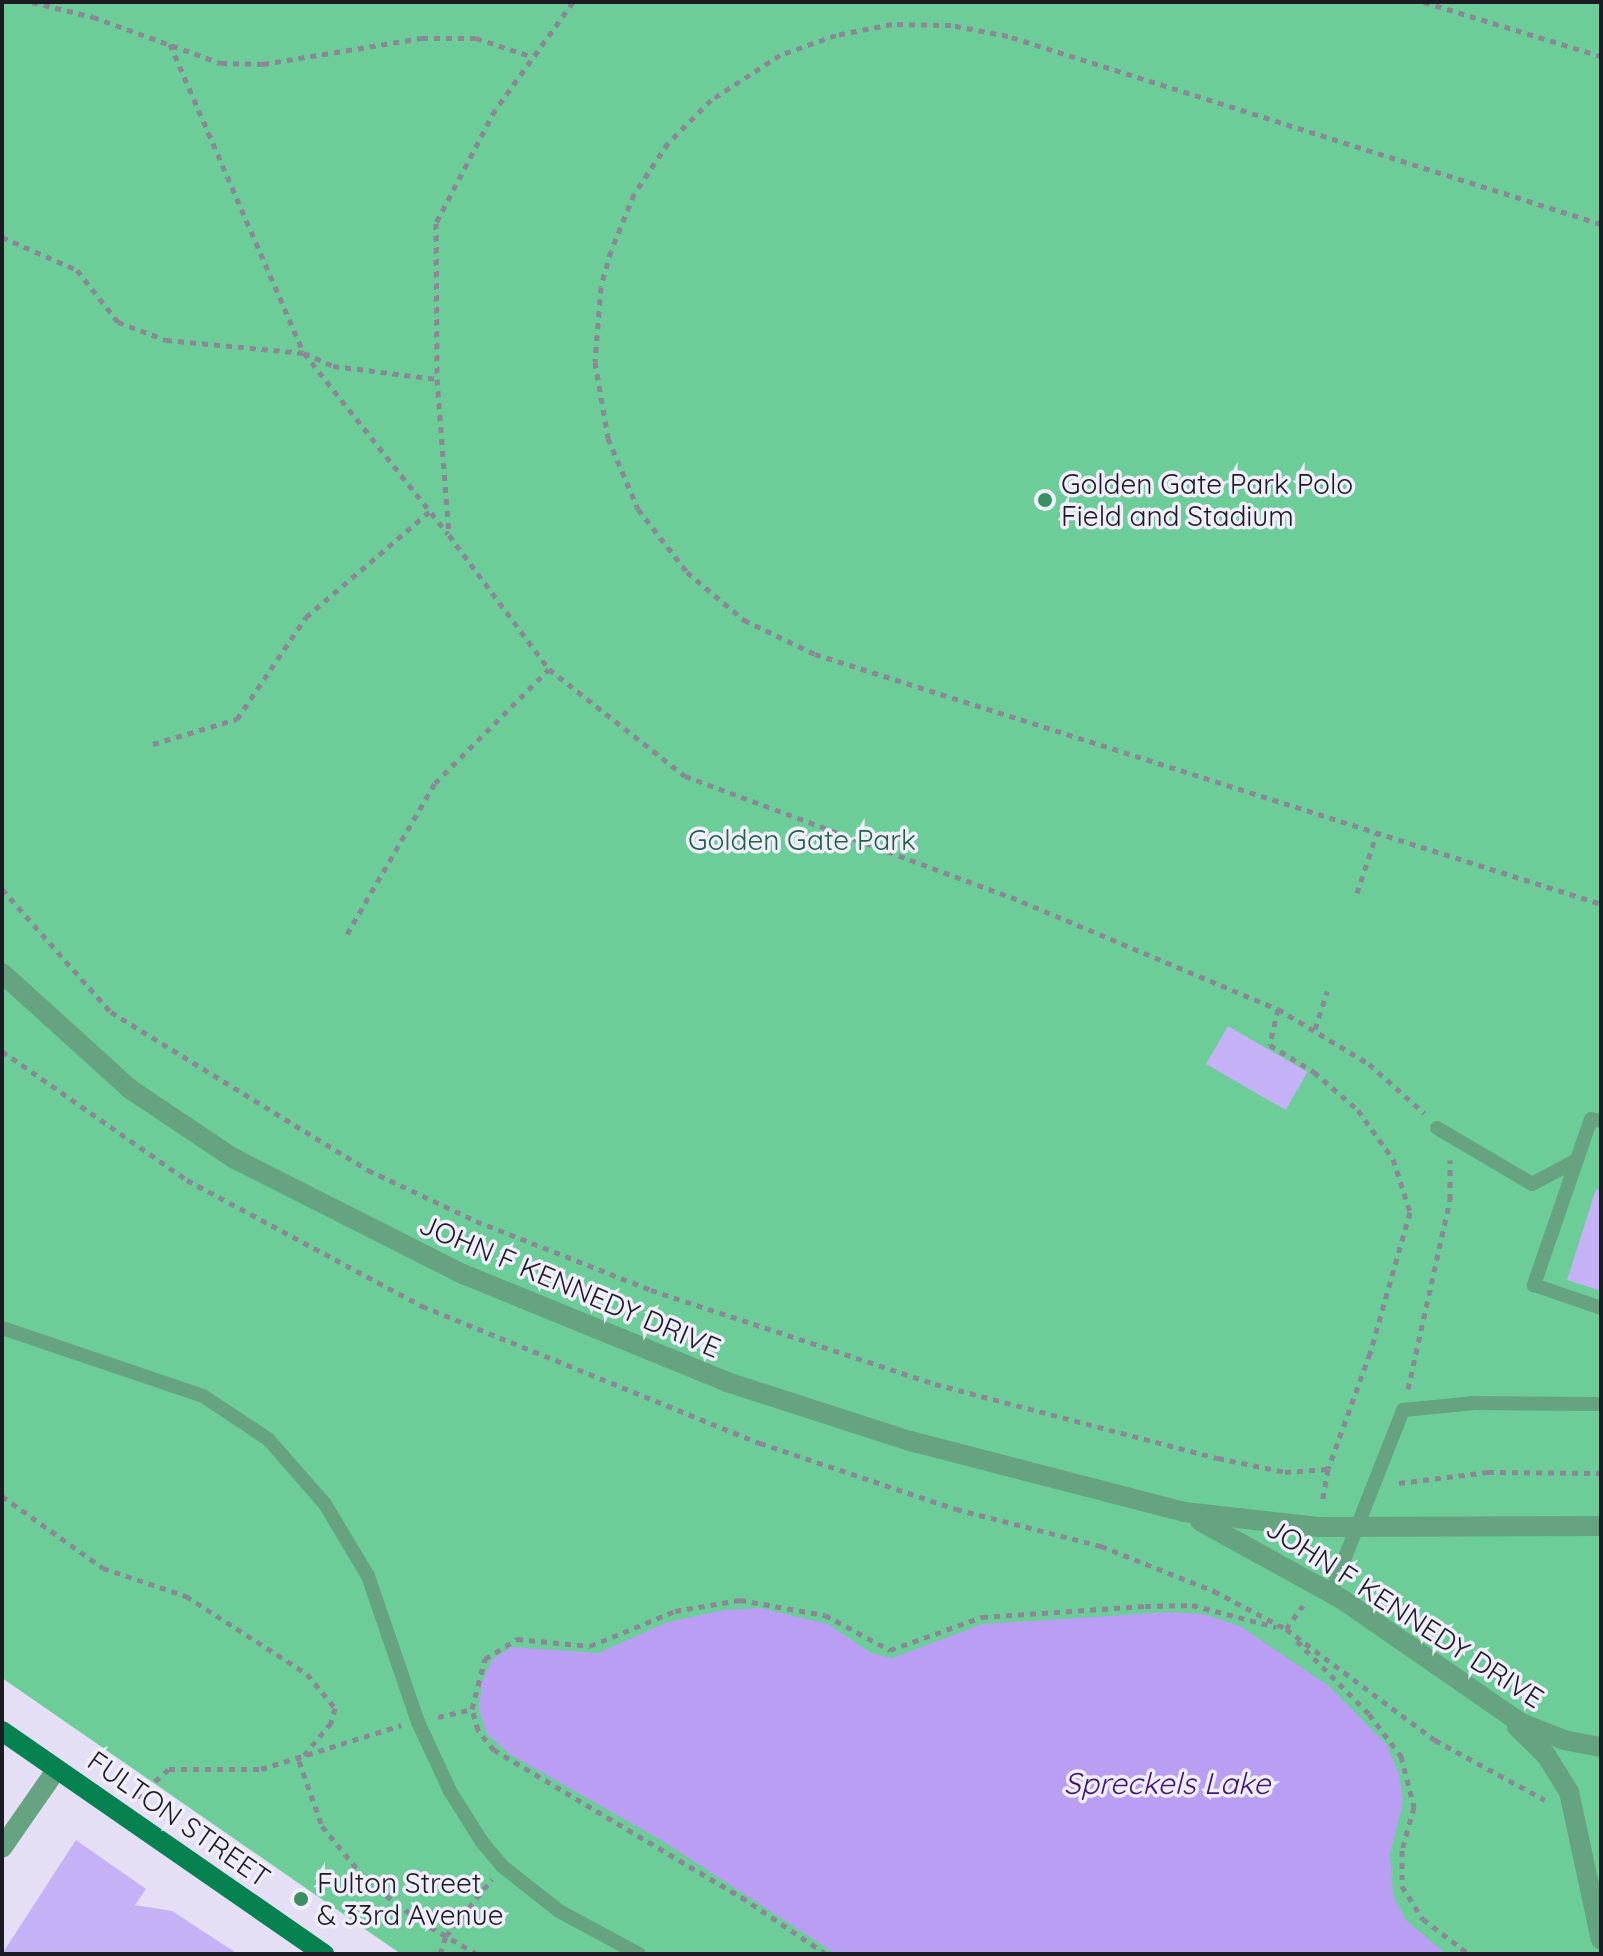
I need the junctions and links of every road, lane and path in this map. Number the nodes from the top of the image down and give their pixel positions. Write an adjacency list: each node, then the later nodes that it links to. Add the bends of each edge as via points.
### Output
1 (32, 2): 4 (path)
2 (573, 2): 6 (path)
3 (1424, 2): 5 (path)
4 (170, 44): 6 (path, via 221,63 263,64 422,38 476,38); 9 (path)
5 (1601, 56)
6 (533, 57): 10 (path, via 495,110 436,223)
7 (1601, 224): 15 (path, via 1008,36 921,23 865,28 808,43 731,84 668,143 618,230 596,325 595,362 608,438 638,509 662,543 714,597 744,620 815,654)
8 (2, 237): 9 (path, via 77,270 118,322 166,340)
9 (304, 353): 10 (path, via 333,366); 11 (path)
10 (437, 379): 12 (path)
11 (430, 511): 12 (path); 14 (path, via 306,617 237,719)
12 (449, 535): 13 (path)
13 (549, 669): 19 (path, via 435,783); 22 (path, via 685,776 1011,897)
14 (153, 744)
15 (1377, 833): 17 (path); 18 (path)
16 (2, 889): 32 (path, via 111,1012 368,1170 476,1221 651,1290 935,1384 1218,1458 1285,1472)
17 (1357, 893)
18 (1601, 904)
19 (347, 934)
20 (2, 973): 37 (street, JOHN F KENNEDY DRIVE, via 79,1046 193,1135 337,1214 463,1274 597,1333 787,1403 910,1441)
21 (1327, 991): 23 (path)
22 (1278, 1009): 23 (path); 32 (path, via 1270,1045 1314,1072 1358,1110 1393,1159 1410,1212 1370,1353)
23 (1315, 1029): 26 (path, via 1395,1085)
24 (2, 1051): 42 (path, via 187,1180 422,1306 760,1443 956,1509 1101,1546 1214,1591)
25 (1601, 1121): 27 (lane, via 1591,1119)
26 (1437, 1128): 27 (lane, via 1532,1184); 31 (path, via 1449,1154 1450,1200)
27 (1577, 1160): 28 (lane, via 1534,1285)
28 (1601, 1308)
29 (2, 1328): 45 (lane, via 203,1396 268,1439 325,1504 368,1576)
30 (1601, 1404): 31 (lane, via 1475,1403)
31 (1403, 1410): 38 (lane)
32 (1328, 1469): 36 (path)
33 (1601, 1473): 34 (path, via 1488,1472)
34 (1399, 1483)
35 (2, 1496): 48 (path, via 103,1568 186,1596 307,1674 335,1708 331,1723)
36 (1322, 1503)
37 (1184, 1512): 38 (street, JOHN F KENNEDY DRIVE, via 1251,1522); 40 (street, JOHN F KENNEDY DRIVE)
38 (1355, 1526): 39 (street, JOHN F KENNEDY DRIVE); 40 (lane)
39 (1601, 1526)
40 (1331, 1593): 43 (street, JOHN F KENNEDY DRIVE)
41 (1303, 1606): 42 (path)
42 (1286, 1629): 44 (path, via 1214,1609 1145,1606 982,1617 890,1650 825,1615 740,1600 675,1611 590,1646 527,1638 509,1641 492,1651 479,1669); 50 (path, via 1435,1740); 61 (path, via 1369,1714 1401,1756 1414,1807 1402,1850 1402,1886 1423,1919)
43 (1479, 1698): 47 (street, JOHN F KENNEDY DRIVE, via 1542,1732); 55 (street, via 1516,1726 1559,1772 1576,1811)
44 (472, 1709): 45 (path); 60 (path, via 485,1741 505,1759 733,1892)
45 (418, 1722): 48 (path, via 382,1727); 53 (lane, via 465,1818)
46 (2, 1731): 49 (main road, FULTON STREET)
47 (1601, 1747)
48 (299, 1761): 51 (path, via 261,1769 169,1769); 54 (path, via 322,1826 367,1881)
49 (57, 1769): 51 (main road, FULTON STREET); 52 (street)
50 (1556, 1806)
51 (120, 1813): 56 (main road, FULTON STREET)
52 (2, 1848)
53 (502, 1866): 54 (path); 59 (lane, via 559,1911)
54 (446, 1936): 57 (path); 58 (path)
55 (1601, 1940)
56 (324, 1954)
57 (440, 1954)
58 (477, 1954)
59 (639, 1954)
60 (826, 1954)
61 (1469, 1954)

